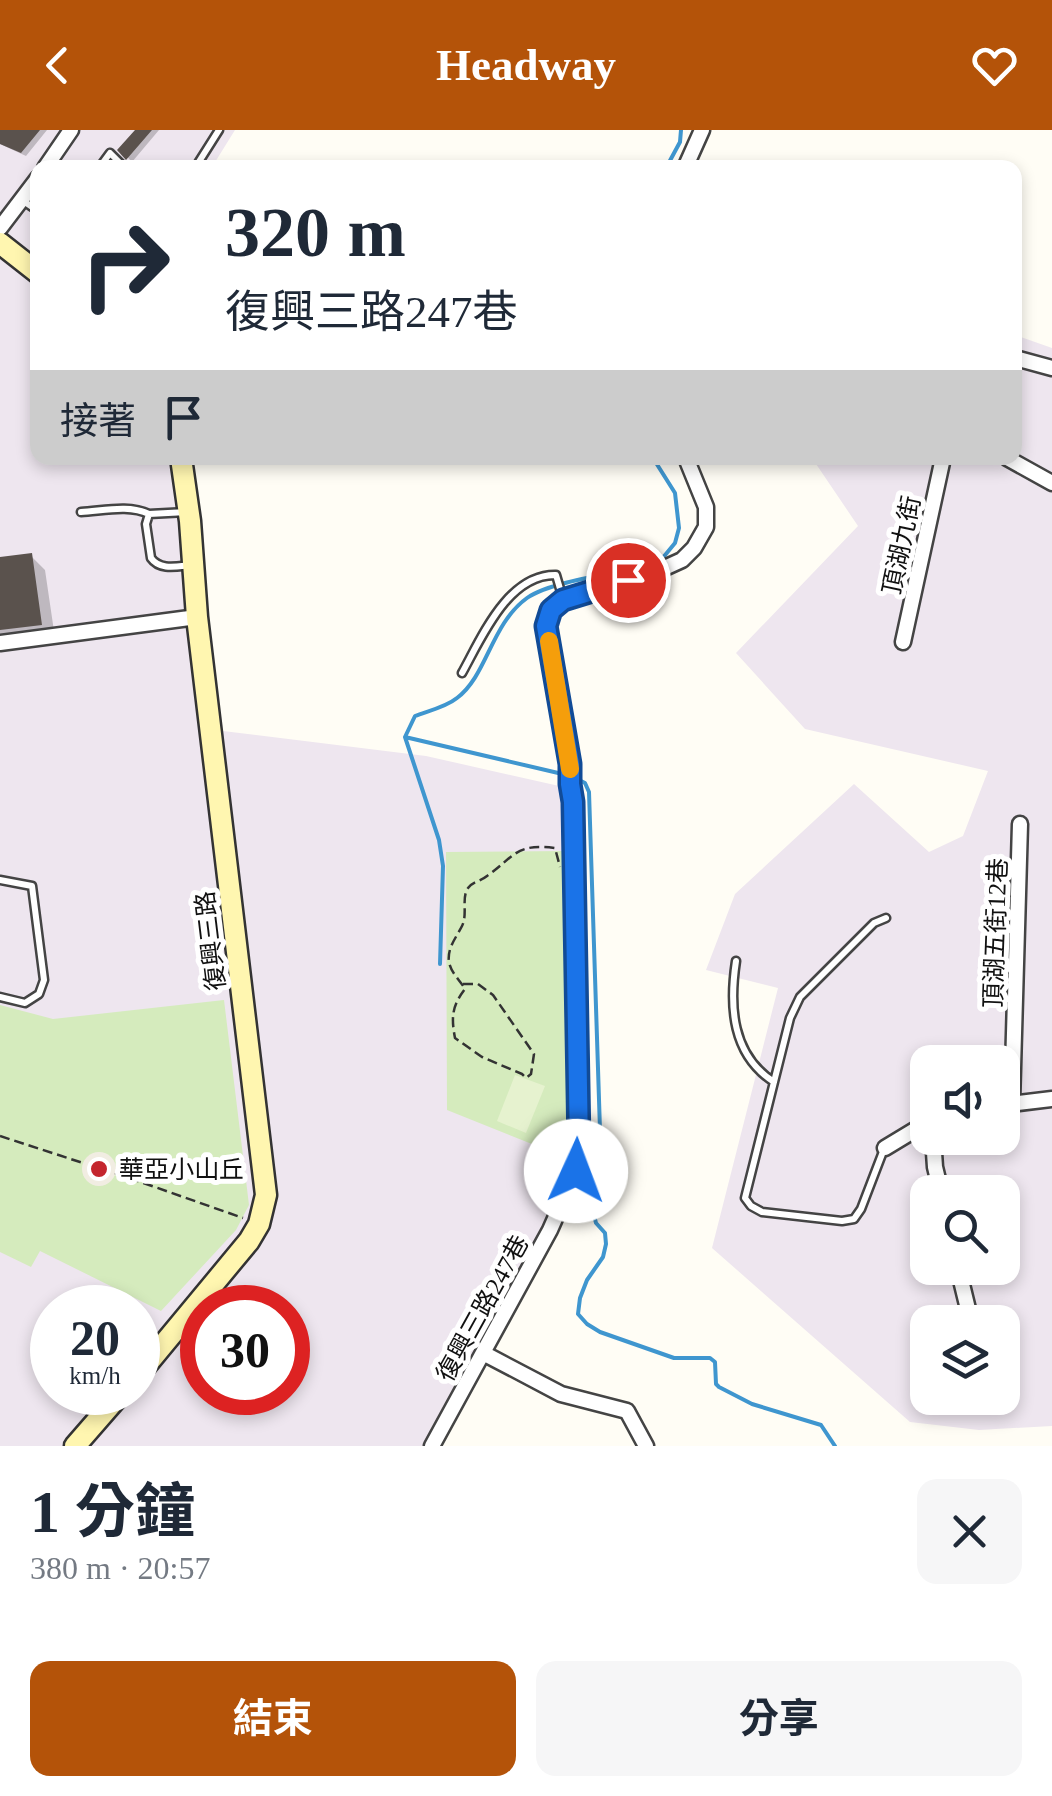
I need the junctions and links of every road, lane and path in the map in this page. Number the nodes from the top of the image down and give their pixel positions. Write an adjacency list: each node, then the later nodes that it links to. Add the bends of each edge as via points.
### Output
1 (71, 130): 4 (street)
2 (219, 130): 5 (lane)
3 (702, 130): 6 (street)
4 (50, 160)
5 (199, 160)
6 (689, 160)
7 (30, 188): 8 (street)
8 (21, 199): 9 (lane); 10 (street)
9 (30, 205)
10 (0, 228)
11 (0, 243): 12 (street)
12 (30, 267)
13 (1022, 360): 14 (street)
14 (1052, 368)
15 (182, 465): 21 (street, 復興三路)
16 (689, 465): 24 (street, via 706,507 706,527 682,560)
17 (941, 465): 26 (street, 頂湖九街)
18 (1020, 465): 19 (street)
19 (1052, 483)
20 (80, 512): 22 (lane)
21 (188, 512): 22 (lane); 23 (street, 復興三路)
22 (149, 514): 23 (lane, via 154,563)
23 (193, 565): 25 (street, 復興三路)
24 (561, 590): 28 (lane, via 556,576 543,575 520,589 500,606); 47 (street, 復興三路247巷, via 546,626 573,802 579,1145 576,1171 550,1230)
25 (197, 618): 27 (street); 46 (street, 復興三路, via 266,1194 249,1241)
26 (903, 642)
27 (0, 643)
28 (462, 673)
29 (1020, 824): 36 (street, 頂湖五街12巷)
30 (562, 873): 34 (path, via 556,848 526,847 470,884 449,961)
31 (0, 880): 35 (lane, via 32,886 44,980 40,994 24,1004)
32 (886, 918): 37 (lane, via 800,997)
33 (736, 961): 37 (lane, via 738,1040 757,1071)
34 (463, 984): 34 (path, via 451,1014 456,1038 526,1078 534,1054 493,994)
35 (0, 998)
36 (1010, 1045)
37 (774, 1082): 42 (lane, via 745,1198 762,1212 854,1219)
38 (1052, 1099): 39 (street)
39 (1020, 1103)
40 (910, 1133): 42 (street)
41 (0, 1136): 43 (path)
42 (885, 1148)
43 (82, 1163)
44 (115, 1173): 45 (path)
45 (250, 1220)
46 (160, 1348)
47 (483, 1353): 50 (street, 復興三路247巷); 51 (street, via 561,1394 626,1410)
48 (102, 1415): 49 (street)
49 (74, 1446)
50 (432, 1446)
51 (646, 1446)

